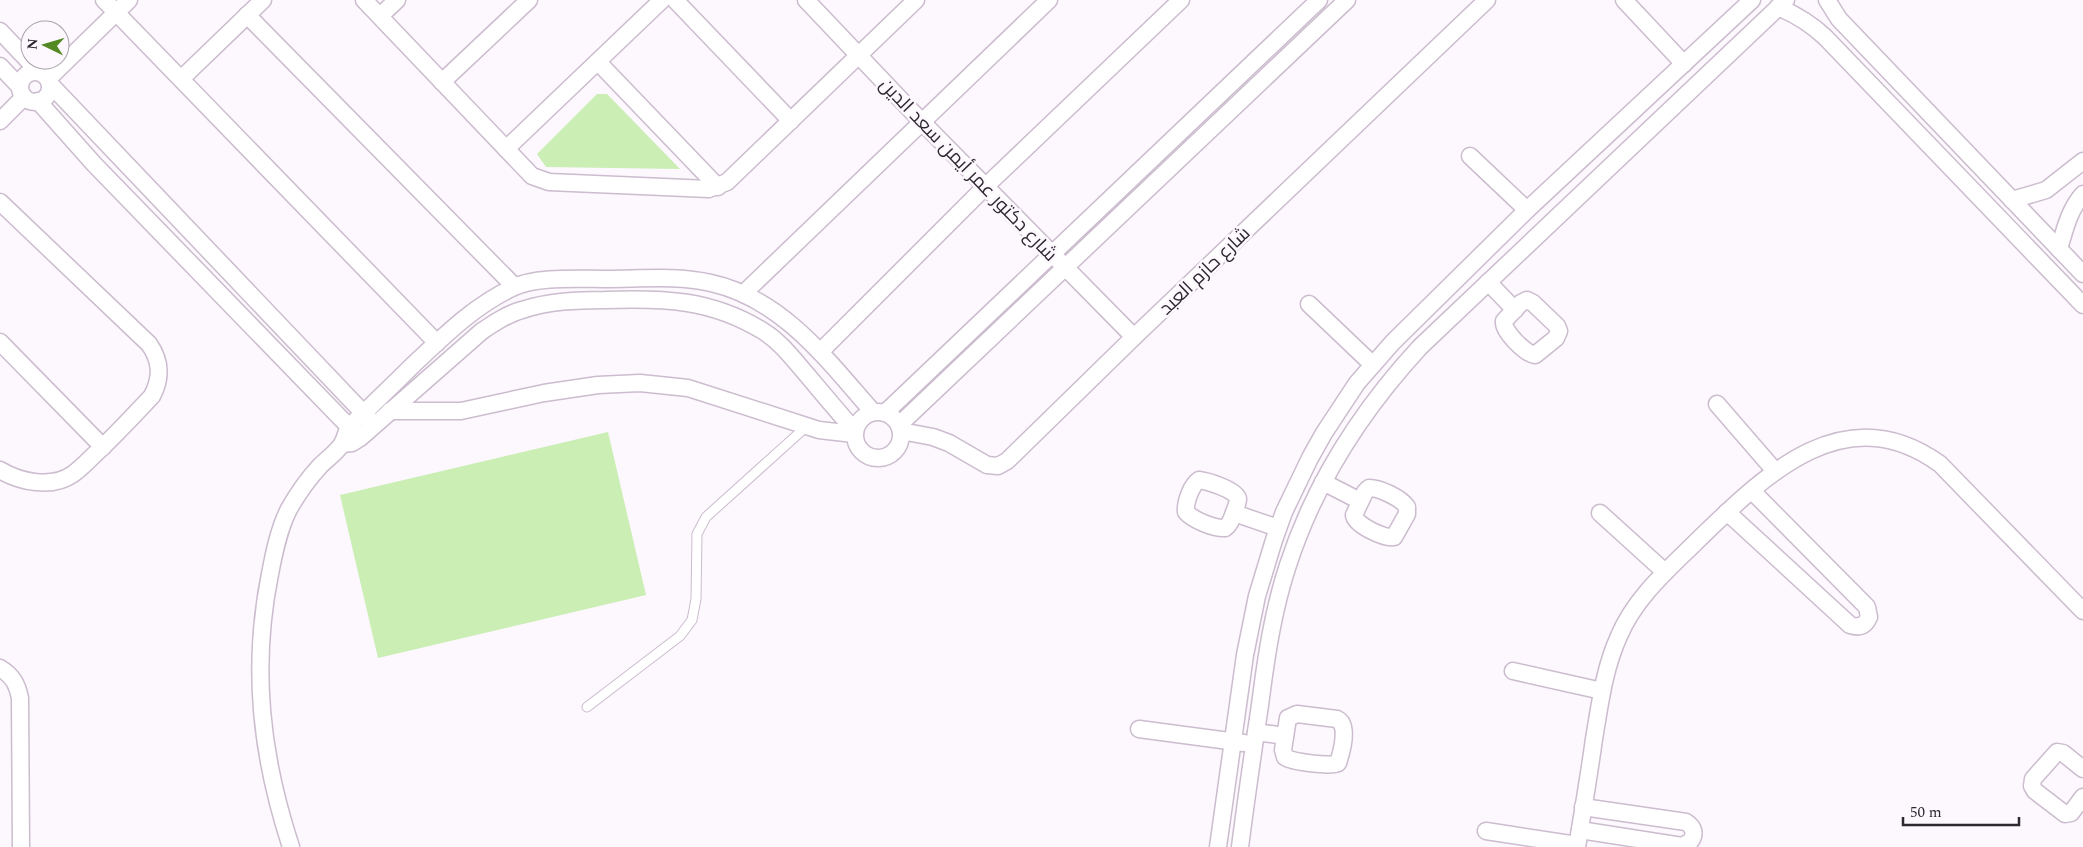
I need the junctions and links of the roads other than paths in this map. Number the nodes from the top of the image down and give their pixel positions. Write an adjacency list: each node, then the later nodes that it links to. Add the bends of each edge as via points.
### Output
1 (104, 0): 20 (street)
2 (128, 0): 20 (street)
3 (263, 0): 21 (street)
4 (364, 0): 22 (street)
5 (397, 0): 22 (street)
6 (529, 0): 30 (street)
7 (662, 0): 25 (street)
8 (675, 0): 33 (street)
9 (806, 0): 24 (street, شارع دكتور عمر أيمن سعد الدين)
10 (916, 0): 24 (street)
11 (1049, 0): 34 (street)
12 (1181, 0): 42 (street)
13 (1318, 0): 49 (street)
14 (1347, 0): 50 (street)
15 (1487, 0): 58 (street, شارع حازم العبد)
16 (1624, 0): 26 (street)
17 (1752, 0): 26 (street)
18 (1827, 0): 35 (street, via 1839,19)
19 (1782, 4): 36 (street, via 1811,24); 41 (street)
20 (116, 12): 28 (street); 29 (street)
21 (247, 15): 29 (street); 53 (street)
22 (380, 16): 30 (street)
23 (0, 31): 28 (street)
24 (859, 56): 33 (street); 34 (street, شارع دكتور عمر أيمن سعد الدين)
25 (598, 62): 37 (street); 43 (street)
26 (1684, 64): 38 (street)
27 (0, 66): 31 (street)
28 (46, 78): 31 (street, via 48,95); 31 (street, via 28,73 24,76); 65 (street)
29 (181, 79): 60 (street)
30 (442, 82): 37 (street)
31 (27, 95): 32 (street); 70 (street)
32 (0, 121)
33 (791, 121): 43 (street)
34 (922, 122): 42 (street, شارع دكتور عمر أيمن سعد الدين); 54 (street)
35 (1940, 124): 36 (street); 45 (street)
36 (1923, 141): 56 (street)
37 (506, 149): 43 (street, via 532,176 550,182)
38 (1592, 150): 41 (street); 47 (street)
39 (1470, 156): 47 (street)
40 (2083, 161): 45 (street, via 2046,190)
41 (1610, 167): 52 (street)
42 (986, 186): 49 (street, شارع دكتور عمر أيمن سعد الدين); 61 (street)
43 (718, 187)
44 (2083, 194): 48 (street, via 2067,221)
45 (2012, 200): 48 (street)
46 (0, 202): 72 (street, via 149,344 158,359 160,378 152,396)
47 (1527, 210): 62 (street)
48 (2059, 249): 51 (street)
49 (1052, 254): 50 (street, شارع دكتور عمر أيمن سعد الدين); 66 (street)
50 (1065, 267): 58 (street, شارع دكتور عمر أيمن سعد الدين); 69 (street)
51 (2083, 274)
52 (1488, 282): 57 (street); 75 (street, via 1420,347 1378,395)
53 (514, 286): 54 (street, via 567,279 679,279 711,283); 60 (street, via 460,321)
54 (743, 294): 61 (street, via 785,319)
55 (1309, 304): 62 (street)
56 (2083, 305)
57 (1515, 310)
58 (1134, 337): 69 (street, شارع حازم العبد, via 1007,461 998,466 987,465 964,450 933,437)
59 (0, 342): 72 (street)
60 (437, 343): 65 (street)
61 (820, 352): 66 (street)
62 (1372, 364): 81 (street, via 1319,441)
63 (1717, 404): 74 (street)
64 (390, 411): 67 (street); 68 (street, via 461,411 589,386 640,382 688,388); 71 (street, via 482,331 520,310 541,304 581,300 662,299 719,310 764,331 783,347)
65 (363, 413): 67 (street); 70 (street)
66 (879, 413): 69 (street, via 891,416); 71 (street, via 864,416)
67 (375, 426): 70 (street)
68 (807, 426): 71 (street, via 826,432); 87 (lane, via 706,518 697,534 696,599 692,620 680,636)
69 (900, 428): 71 (street, via 899,444 894,451 880,458 872,458 859,449)
70 (355, 433): 98 (street, via 306,482 288,510 275,548 265,600 260,651 266,755)
71 (855, 433)
72 (103, 446): 73 (street, via 72,475 58,480 24,480)
73 (0, 470)
74 (1776, 471): 76 (street); 83 (street, via 1798,456 1850,438 1888,439 1925,452)
75 (1323, 482): 77 (street); 90 (street, via 1299,535 1279,596)
76 (1752, 491): 78 (street); 78 (street, via 1867,607 1870,617 1864,625 1850,625)
77 (1360, 501)
78 (1727, 512): 82 (street)
79 (1234, 513): 81 (street)
80 (1600, 513): 82 (street)
81 (1278, 528): 91 (street, via 1250,625)
82 (1665, 572): 86 (street, via 1641,599 1620,634)
83 (2083, 611)
84 (0, 668): 97 (street, via 17,683 20,698)
85 (1513, 671): 86 (street)
86 (1602, 691): 94 (street)
87 (587, 707)
88 (1139, 728): 91 (street)
89 (1284, 736): 90 (street)
90 (1255, 738): 91 (street); 100 (street)
91 (1233, 741): 99 (street)
92 (2083, 769): 93 (street, via 2057,752 2032,782 2035,791 2064,814 2071,813)
93 (2082, 802)
94 (1583, 807): 96 (street); 96 (street, via 1686,822 1694,834 1690,842 1682,846)
95 (1486, 831): 96 (street)
96 (1578, 841)
97 (20, 847)
98 (291, 847)
99 (1218, 847)
100 (1240, 847)

